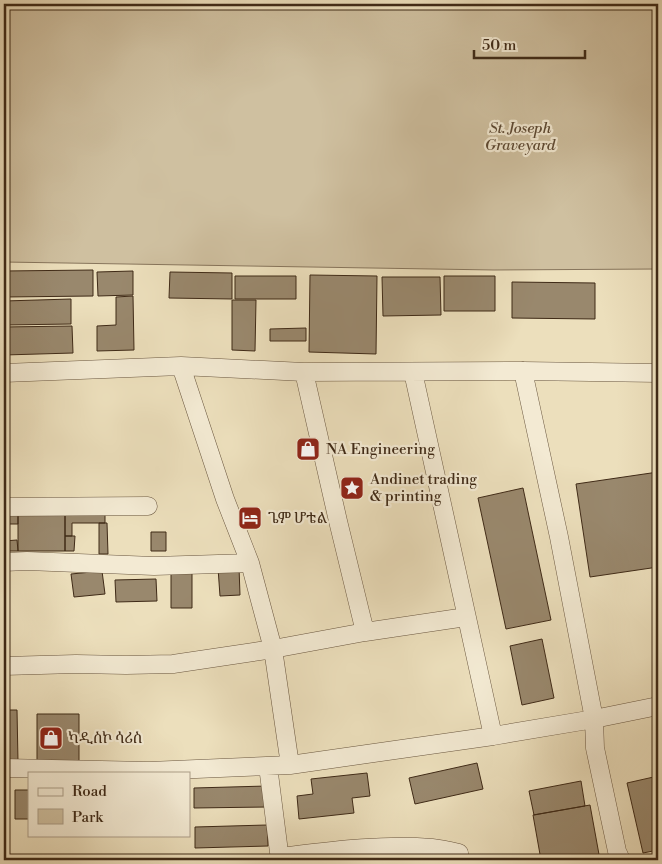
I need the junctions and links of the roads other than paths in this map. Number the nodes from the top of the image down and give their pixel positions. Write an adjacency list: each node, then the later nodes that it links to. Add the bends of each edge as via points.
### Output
1 (181, 366): 3 (street); 5 (street); 10 (street)
2 (523, 371): 4 (street); 6 (street); 16 (street)
3 (304, 372): 4 (street); 12 (street)
4 (413, 372): 11 (street)
5 (4, 373)
6 (658, 374)
7 (148, 506): 8 (street)
8 (4, 507)
9 (4, 562): 10 (street, via 154,566)
10 (250, 563): 13 (street)
11 (466, 617): 12 (street); 17 (street)
12 (366, 632): 13 (street)
13 (273, 649): 14 (street, via 174,664); 18 (street)
14 (4, 666)
15 (658, 706): 16 (street)
16 (594, 719): 17 (street); 23 (street, via 595,748)
17 (493, 736): 18 (street)
18 (290, 765): 19 (street)
19 (268, 766): 20 (street, via 149,771); 22 (street)
20 (4, 768)
21 (458, 853): 22 (street, via 432,848 386,847)
22 (280, 859)
23 (621, 860)

